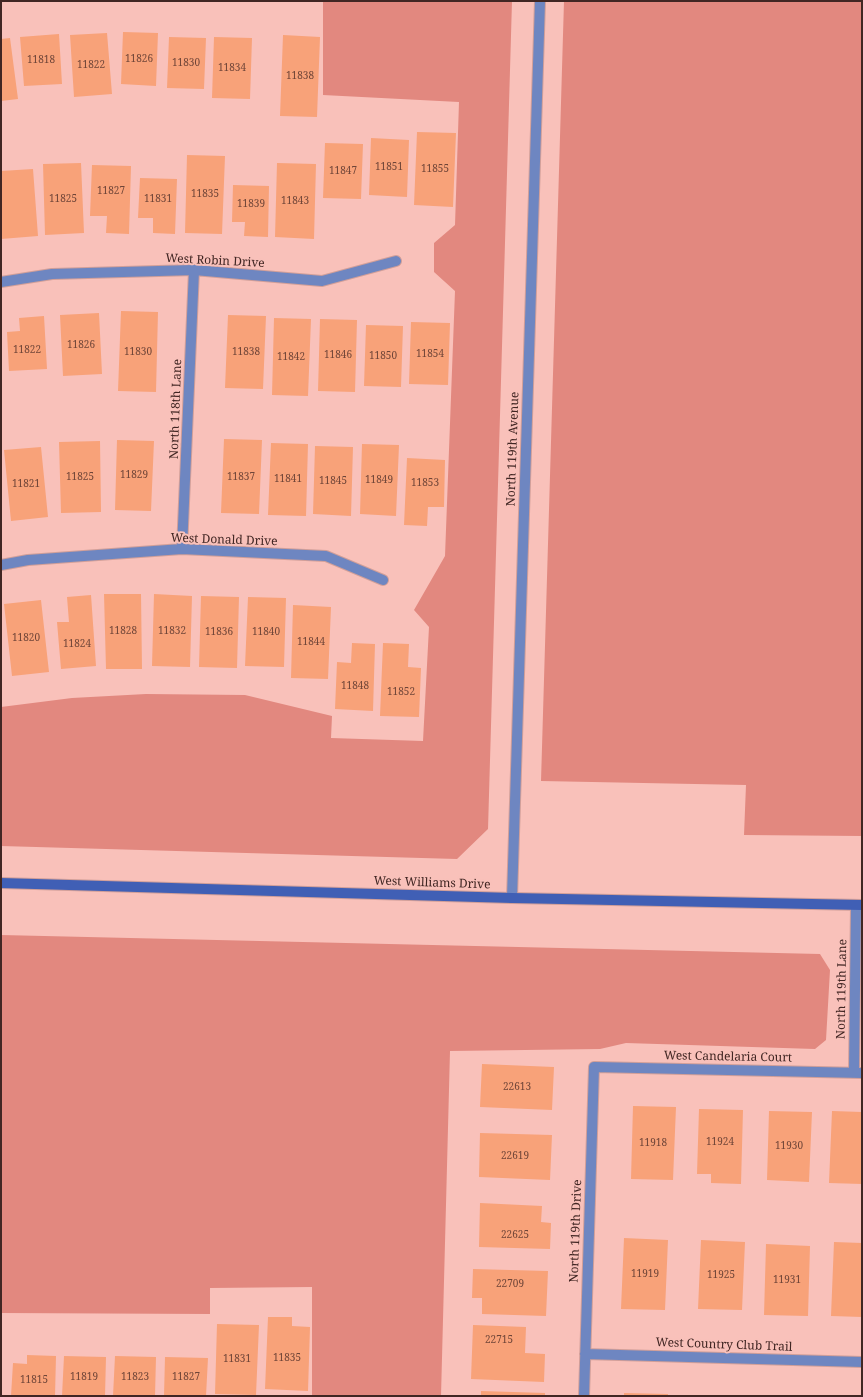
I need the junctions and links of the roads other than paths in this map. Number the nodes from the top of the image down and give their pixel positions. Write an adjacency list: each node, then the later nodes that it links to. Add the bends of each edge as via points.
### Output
1 (540, 1): 9 (street, North 119th Avenue)
2 (396, 261): 3 (street, West Robin Drive, via 322,281)
3 (194, 270): 4 (street, West Robin Drive, via 52,274); 5 (street, North 118th Lane)
4 (1, 282)
5 (182, 549): 6 (street, West Donald Drive, via 28,560); 7 (street, West Donald Drive, via 326,556)
6 (1, 565)
7 (383, 580)
8 (1, 882): 9 (main road, West Williams Drive)
9 (512, 898): 10 (main road, West Williams Drive)
10 (859, 905): 12 (street, North 119th Lane)
11 (594, 1067): 12 (street, West Candelaria Court); 13 (street, North 119th Drive)
12 (858, 1073)
13 (585, 1354): 14 (street, West Country Club Trail); 15 (street, North 119th Drive)
14 (862, 1362)
15 (584, 1396)

